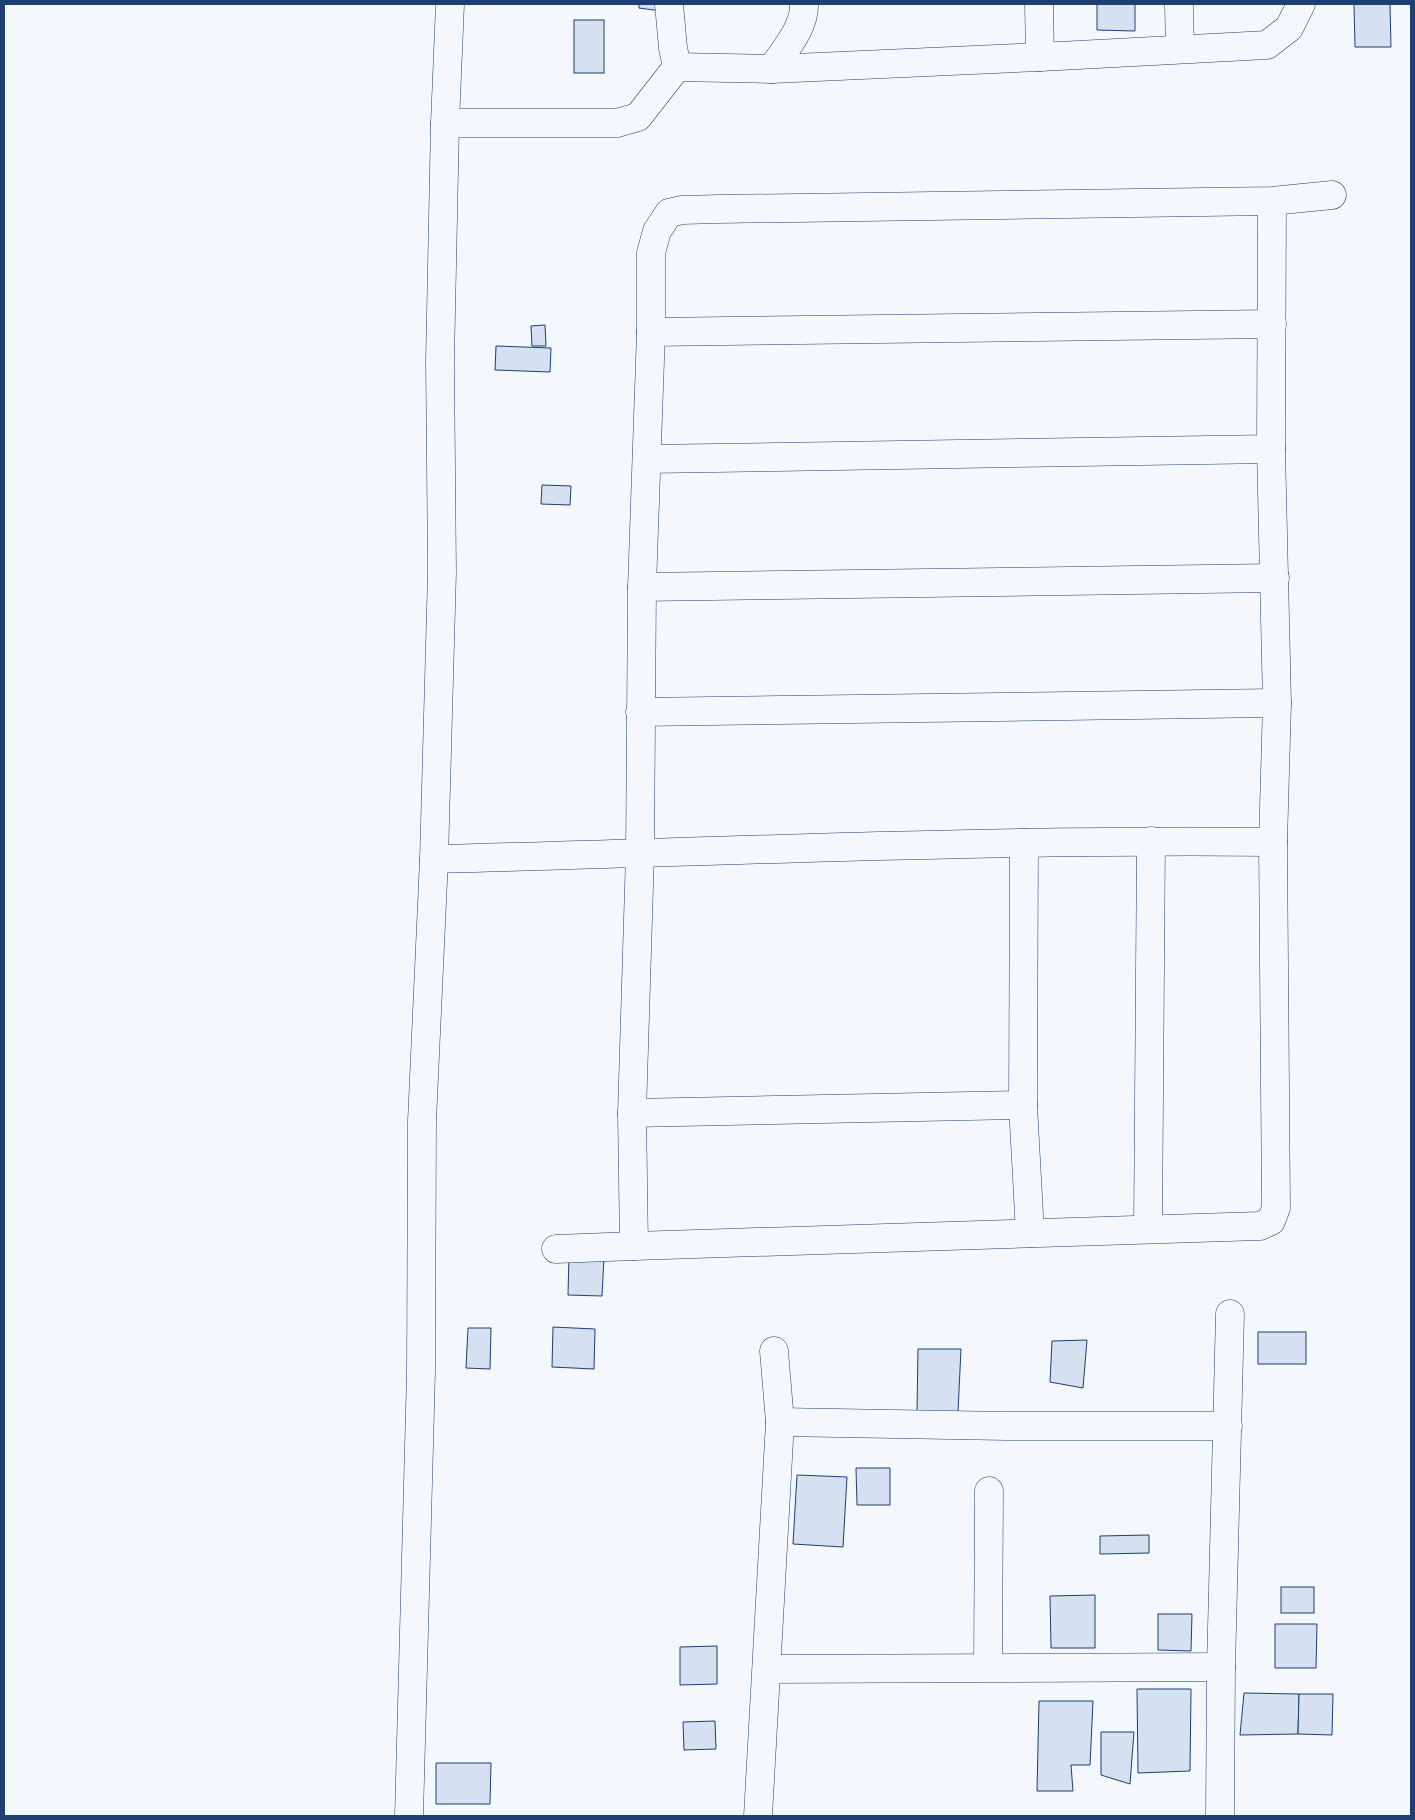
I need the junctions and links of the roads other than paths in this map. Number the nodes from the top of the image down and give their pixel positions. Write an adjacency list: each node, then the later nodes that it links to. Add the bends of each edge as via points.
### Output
1 (450, 4): 11 (street)
2 (669, 4): 9 (street)
3 (804, 4): 10 (street, via 798,28)
4 (1039, 4): 8 (street)
5 (1179, 4): 7 (street)
6 (1301, 4): 7 (street, via 1289,28 1267,45)
7 (1180, 50): 8 (street)
8 (1040, 57): 10 (street)
9 (677, 67): 10 (street); 11 (street, via 638,117 617,124)
10 (772, 69)
11 (445, 123): 26 (street, via 440,361 442,572)
12 (1332, 195): 13 (street)
13 (1272, 201): 14 (street); 15 (street, via 682,210 669,213 653,242)
14 (1272, 324): 15 (street); 16 (street)
15 (651, 332): 17 (street)
16 (1271, 449): 17 (street); 18 (street)
17 (648, 459): 19 (street)
18 (1274, 578): 19 (street); 20 (street)
19 (642, 587): 21 (street)
20 (1277, 703): 21 (street); 23 (street)
21 (640, 712): 25 (street)
22 (1151, 841): 23 (street); 24 (street); 29 (street)
23 (1274, 842): 29 (street, via 1274,1215 1271,1221 1260,1226)
24 (1024, 843): 25 (street); 27 (street)
25 (640, 854): 26 (street); 28 (street)
26 (434, 859): 41 (street, via 422,1121 420,1372)
27 (1023, 1105): 28 (street); 30 (street)
28 (632, 1113): 31 (street)
29 (1148, 1230): 30 (street)
30 (1030, 1233): 31 (street)
31 (634, 1246): 32 (street)
32 (556, 1248)
33 (1230, 1314): 36 (street)
34 (774, 1351): 35 (street)
35 (780, 1422): 36 (street); 40 (street)
36 (1228, 1426): 39 (street)
37 (989, 1491): 38 (street)
38 (988, 1667): 39 (street); 40 (street)
39 (1220, 1667): 43 (street)
40 (767, 1669): 42 (street)
41 (409, 1816)
42 (758, 1816)
43 (1220, 1816)

